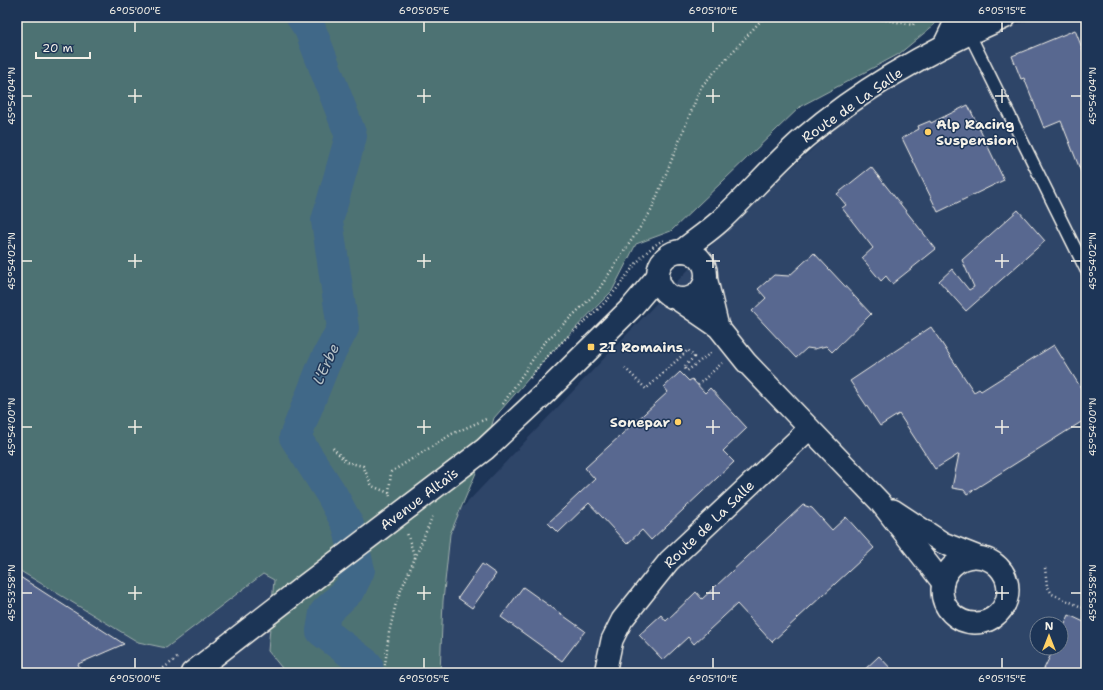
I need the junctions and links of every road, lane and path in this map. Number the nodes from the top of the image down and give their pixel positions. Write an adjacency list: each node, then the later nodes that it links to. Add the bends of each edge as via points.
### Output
1 (764, 17): 17 (path, via 701,87 652,211 596,292 543,344 506,398 503,408)
2 (870, 17): 3 (path, via 913,25)
3 (917, 17)
4 (1006, 17): 5 (main road)
5 (964, 25): 6 (main road, Route de La Salle, via 944,46 856,99 804,138 763,176); 8 (lane)
6 (720, 222): 7 (main road, Route de La Salle); 9 (main road, Route de La Salle)
7 (677, 243): 9 (main road, via 699,257); 10 (main road, via 660,266); 15 (path, via 653,245 640,257 608,300 541,361)
8 (1086, 270)
9 (705, 271): 11 (main road, via 703,287 696,295 687,299); 13 (street)
10 (658, 276): 11 (main road, via 660,286); 12 (main road, Avenue Altaïs)
11 (674, 298): 12 (main road, Avenue Altaïs); 13 (street)
12 (631, 308): 23 (main road, Avenue Altaïs, via 485,449)
13 (727, 338): 14 (path, via 687,371 684,367 694,357 688,350 646,390); 16 (path); 19 (street)
14 (625, 368)
15 (526, 384)
16 (698, 385)
17 (509, 404)
18 (493, 416): 20 (path, via 452,434 391,472 389,493 372,486 363,466 346,462)
19 (809, 429): 21 (street); 31 (street, Route de La Salle, via 669,561 622,620 612,640)
20 (333, 448)
21 (880, 502): 24 (street, via 943,543); 27 (street)
22 (436, 508): 25 (path)
23 (408, 516): 25 (path); 29 (main road, Avenue Altaïs, bridge, via 302,588)
24 (976, 556): 27 (street, via 956,563 947,572); 27 (street, via 995,563 1007,578 1007,602 995,617 976,623 957,618 944,602)
25 (415, 558): 30 (path, via 396,606 389,633)
26 (1045, 568): 28 (path, via 1047,586 1052,594)
27 (943, 583)
28 (1086, 609)
29 (192, 673)
30 (384, 673)
31 (605, 673)

